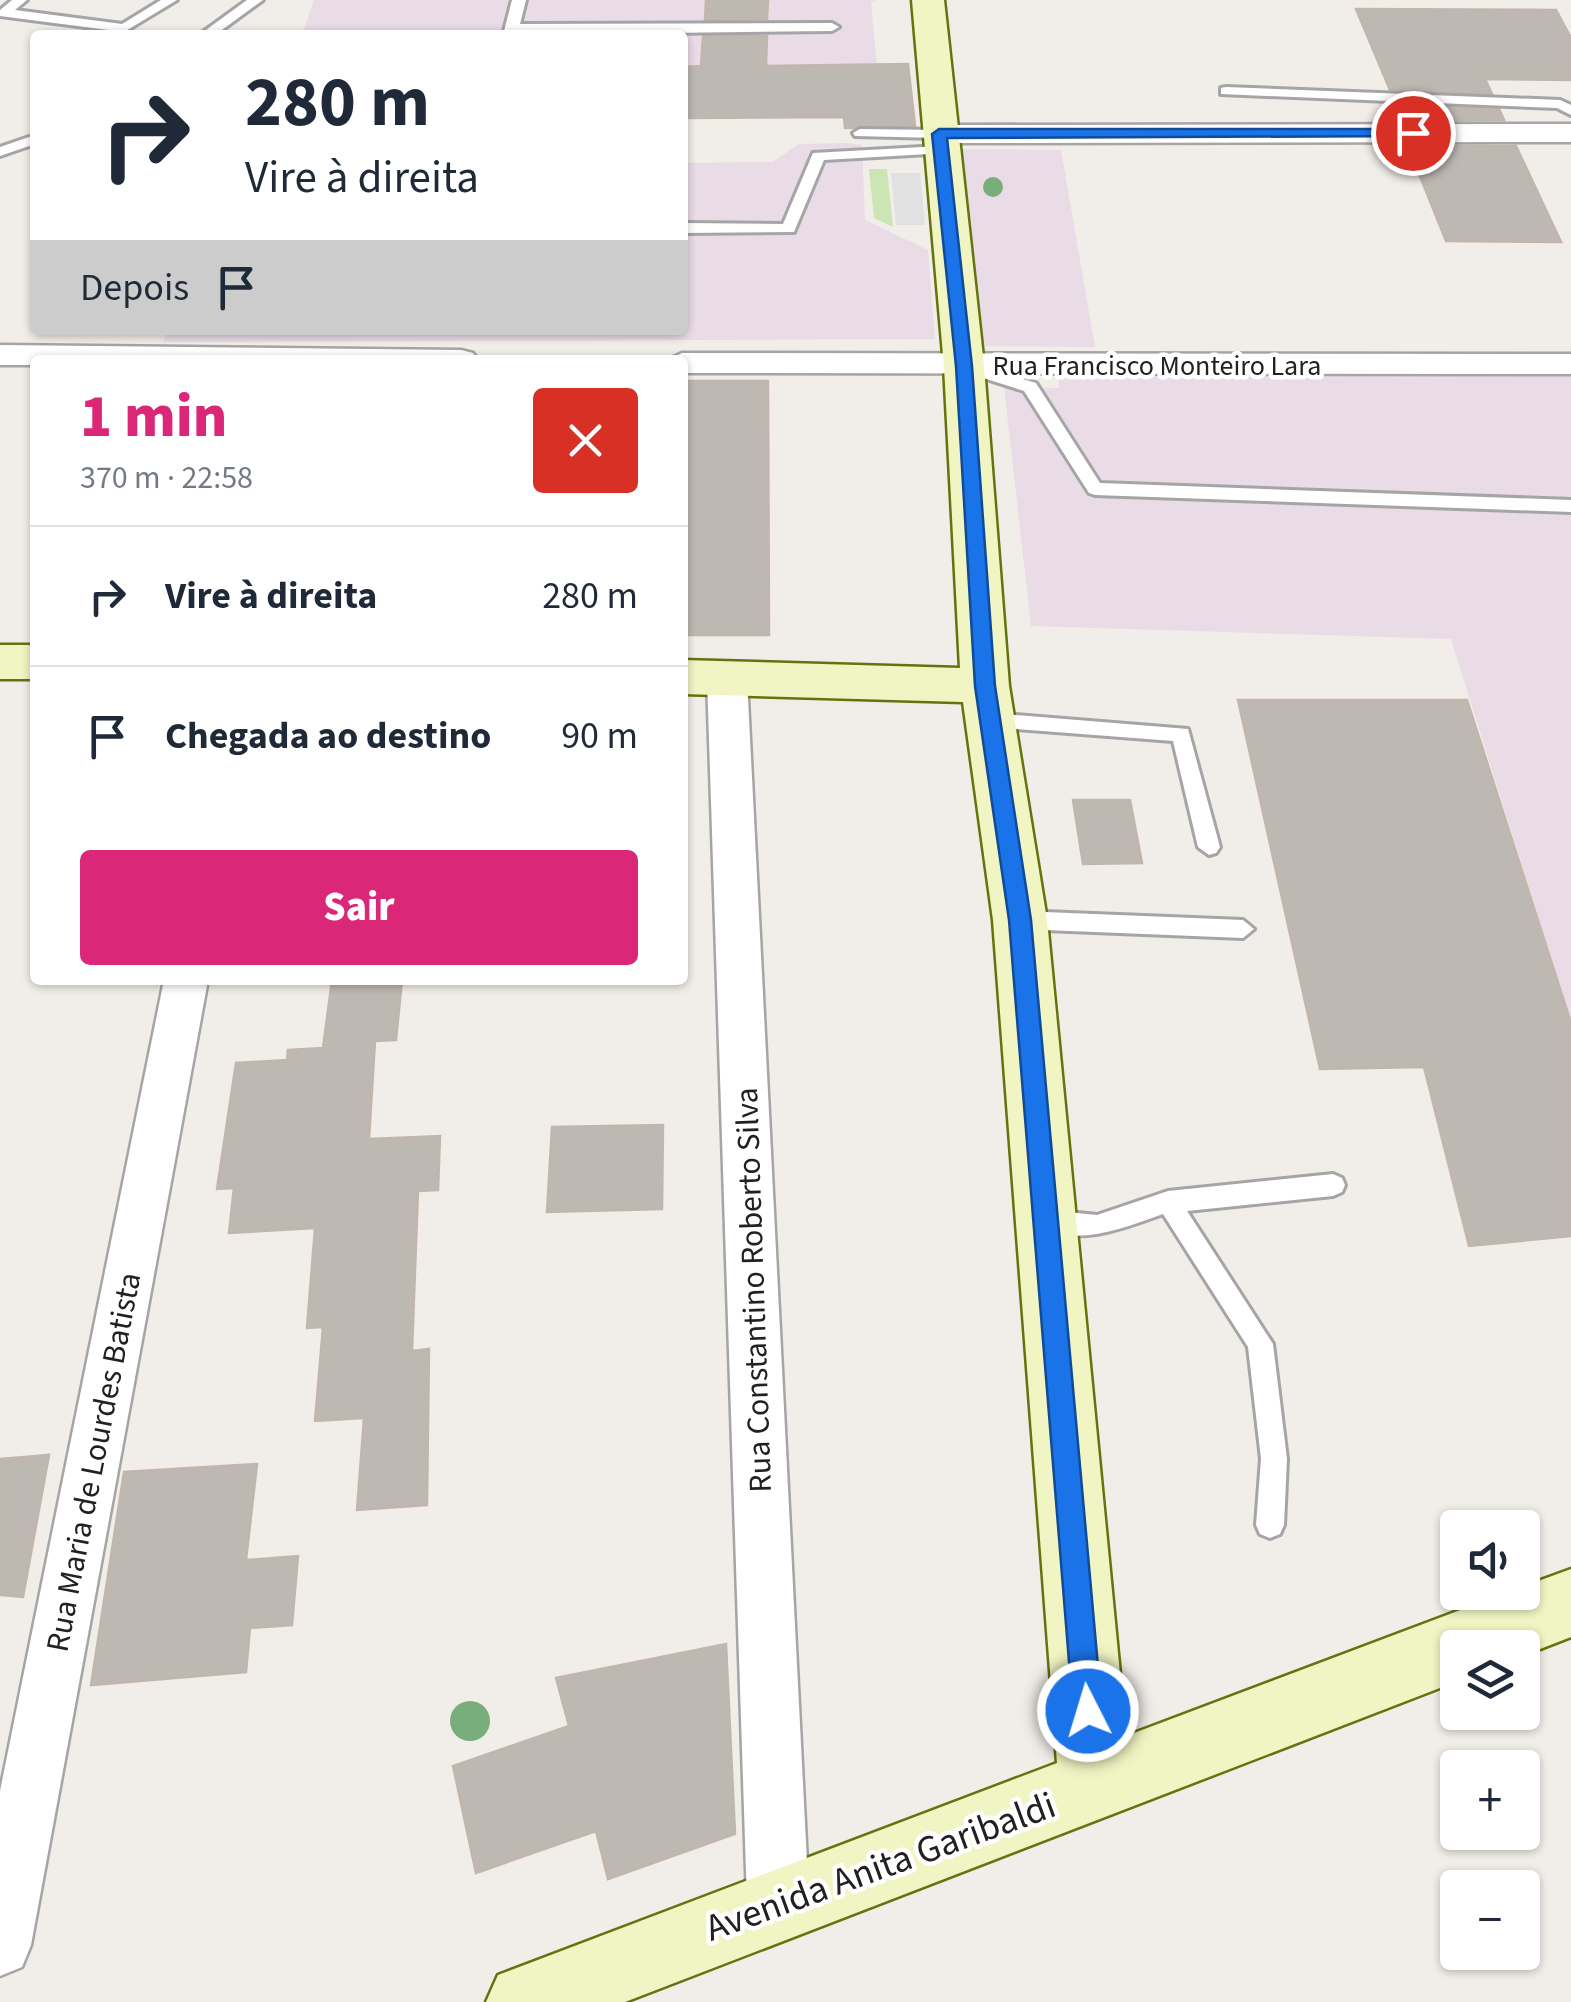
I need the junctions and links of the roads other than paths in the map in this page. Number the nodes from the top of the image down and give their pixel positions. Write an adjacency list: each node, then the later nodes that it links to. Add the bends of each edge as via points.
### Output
1 (20, 0): 6 (lane)
2 (170, 0): 6 (lane, via 124,28)
3 (256, 0): 8 (lane)
4 (520, 0): 9 (lane)
5 (928, 0): 16 (street)
6 (2, 14)
7 (832, 28): 10 (lane)
8 (213, 30)
9 (512, 30)
10 (672, 30)
11 (1226, 91): 12 (lane, via 1560,104)
12 (1571, 111)
13 (1571, 133): 16 (street)
14 (860, 134): 16 (lane)
15 (30, 140): 17 (lane)
16 (940, 142): 18 (lane, via 818,156 789,229); 23 (street)
17 (0, 152)
18 (688, 228)
19 (0, 355): 20 (street)
20 (30, 355)
21 (688, 362): 23 (street, Rua Francisco Monteiro Lara)
22 (1571, 364): 23 (street, Rua Francisco Monteiro Lara)
23 (964, 366): 24 (lane, via 1030,388 1095,489); 28 (street)
24 (1571, 506)
25 (0, 662): 26 (street)
26 (30, 662)
27 (705, 678): 28 (street); 39 (street, Rua Constantino Roberto Silva)
28 (988, 703): 29 (lane, via 1182,734); 30 (street)
29 (1210, 847)
30 (1020, 920): 31 (lane); 35 (street)
31 (1243, 930)
32 (185, 985): 40 (street, Rua Maria de Lourdes Batista)
33 (1333, 1185): 34 (lane)
34 (1168, 1202): 35 (lane, via 1097,1226); 36 (lane, via 1260,1344 1274,1459)
35 (1044, 1221): 38 (street)
36 (1270, 1525)
37 (1571, 1603): 38 (street, Avenida Anita Garibaldi)
38 (1094, 1786): 39 (street, Avenida Anita Garibaldi)
39 (778, 1902): 41 (street, Avenida Anita Garibaldi)
40 (0, 1945)
41 (525, 2002)

